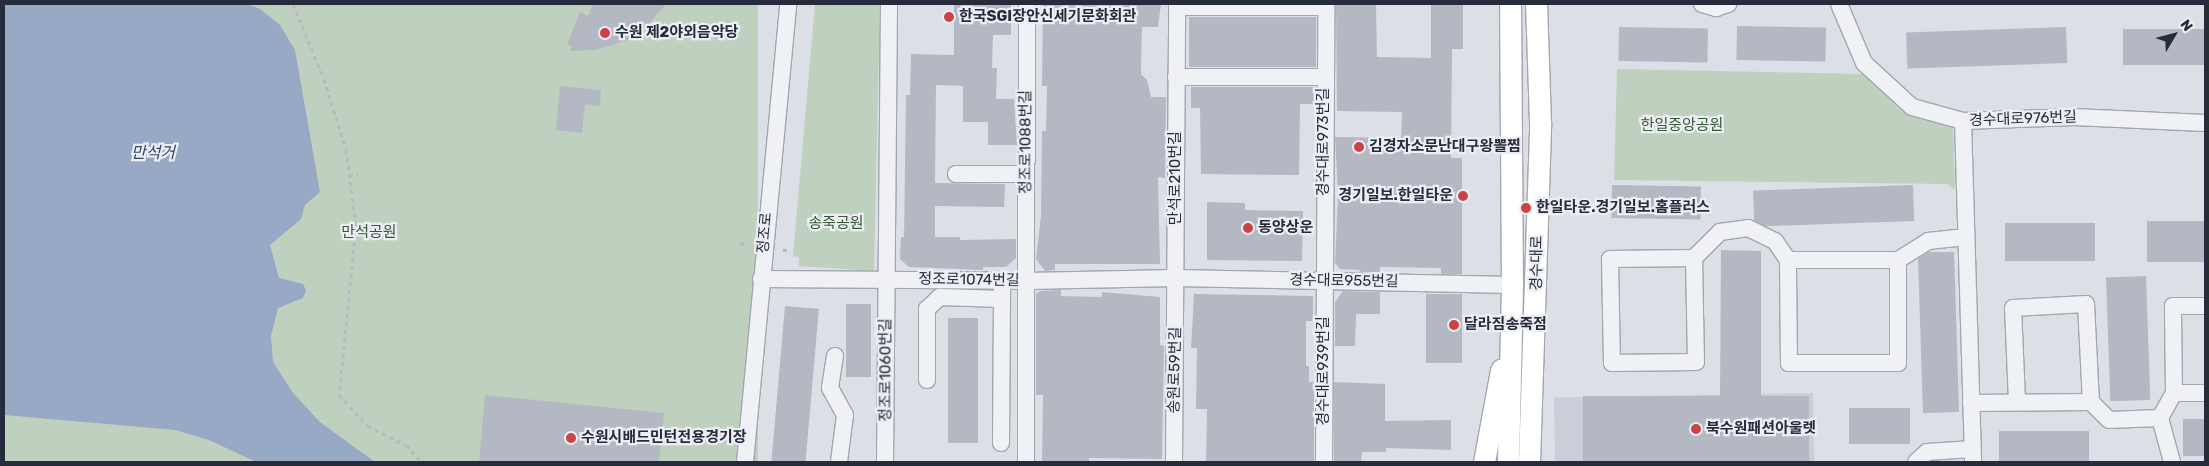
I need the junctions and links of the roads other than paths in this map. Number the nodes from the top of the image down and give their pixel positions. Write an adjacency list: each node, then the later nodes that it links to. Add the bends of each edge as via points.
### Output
1 (788, 4): 22 (street, 정조로)
2 (889, 4): 23 (street)
3 (1027, 4): 16 (street, 정조로1088번길)
4 (1510, 4): 27 (main road, 경수대로)
5 (1536, 4): 31 (main road, 경수대로, via 1540,122)
6 (1702, 4): 7 (street, via 1716,8)
7 (1728, 4)
8 (1839, 4): 13 (street, 경수대로976번길, via 1864,64 1912,106)
9 (1177, 5): 10 (street, 만석로210번길); 11 (street, 만석로210번길)
10 (1326, 6): 12 (street, 경수대로973번길)
11 (1176, 77): 12 (street); 21 (street, 만석로210번길)
12 (1325, 77): 26 (street, 경수대로973번길)
13 (1963, 121): 14 (street, 경수대로976번길, via 2074,117); 17 (street)
14 (2205, 123)
15 (956, 174): 16 (street)
16 (1026, 174): 25 (street, 정조로1088번길)
17 (1966, 237): 20 (street, via 1928,241); 38 (street)
18 (1694, 258): 18 (street, via 1696,362 1612,363 1610,259); 19 (street, via 1720,232 1748,228 1775,241)
19 (1788, 260): 20 (street); 20 (street, via 1789,363 1898,363)
20 (1898, 260)
21 (1176, 278): 25 (street, 정조로1074번길); 26 (street, 경수대로955번길); 46 (street, 송원로59번길)
22 (761, 279): 23 (street, 정조로1074번길); 42 (street, 정조로)
23 (886, 279): 24 (street, 정조로1074번길); 44 (street, 정조로1060번길)
24 (1002, 281): 25 (street, 정조로1074번길); 28 (street)
25 (1026, 281): 45 (street)
26 (1323, 281): 27 (street, 경수대로955번길); 47 (street, 경수대로939번길)
27 (1512, 285): 30 (main road, 경수대로)
28 (1002, 298): 33 (street, via 940,298 928,309); 40 (street)
29 (2205, 306): 34 (street, via 2173,306)
30 (1510, 328): 48 (main road); 49 (main road, 경수대로)
31 (1535, 347): 50 (main road, 경수대로); 51 (main road, via 1545,370)
32 (834, 356): 43 (street, via 830,388 845,415)
33 (927, 380)
34 (2174, 393): 35 (street); 39 (street)
35 (2205, 393)
36 (2017, 402): 37 (street); 37 (street, via 2013,308 2086,304); 38 (street)
37 (2091, 402): 39 (street, via 2109,420)
38 (1971, 403): 41 (street)
39 (2160, 418): 53 (street)
40 (1001, 443)
41 (1972, 456): 52 (street, via 1927,452)
42 (745, 462)
43 (839, 462)
44 (885, 462)
45 (1026, 462)
46 (1174, 462)
47 (1324, 462)
48 (1484, 462)
49 (1508, 462)
50 (1529, 462)
51 (1543, 462)
52 (1916, 462)
53 (2172, 462)

